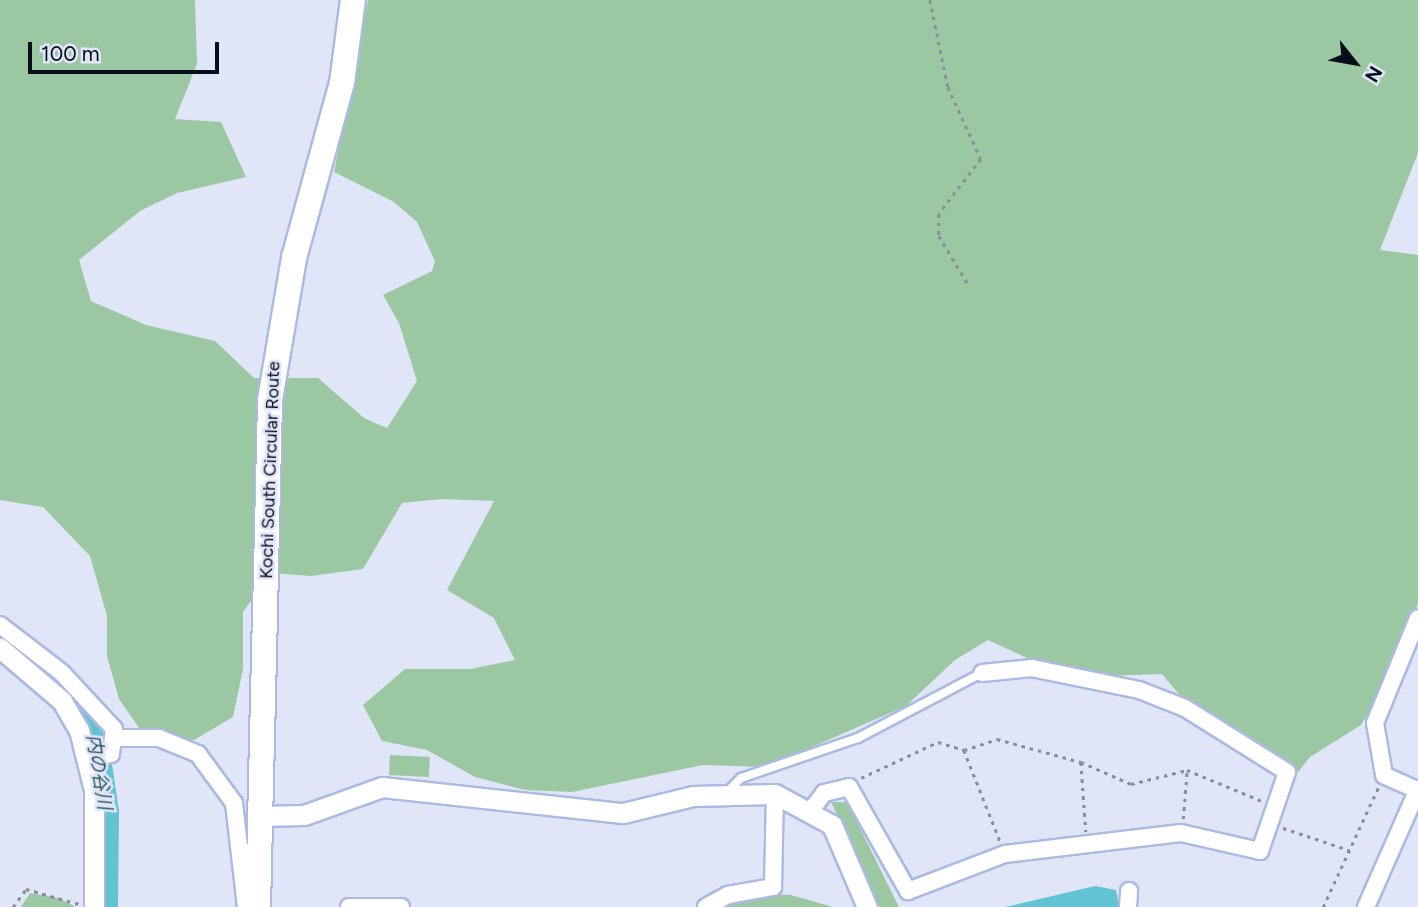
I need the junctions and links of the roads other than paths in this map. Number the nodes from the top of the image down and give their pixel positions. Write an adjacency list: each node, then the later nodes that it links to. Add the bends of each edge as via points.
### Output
1 (353, 0): 12 (main road, Kochi South Circular Route, via 342,83 276,342)
2 (1418, 618): 8 (street, via 1375,723 1384,775)
3 (0, 625): 6 (street, via 62,673)
4 (0, 648): 7 (street, via 62,701)
5 (982, 673): 10 (lane, via 858,738 740,778); 11 (street, via 1032,668 1139,690 1185,708 1287,772 1260,851 1181,833 1005,854 908,891 844,786 824,793)
6 (117, 737): 7 (street); 14 (street, via 159,738 198,754 234,803)
7 (99, 757): 13 (street)
8 (1418, 790): 20 (street)
9 (775, 794): 10 (street); 11 (street); 18 (street, via 774,887 728,895)
10 (723, 796): 12 (street, via 681,798 623,813 382,788 304,815)
11 (812, 809): 19 (street, via 847,849)
12 (259, 816): 15 (main road, Kochi South Circular Route)
13 (94, 907)
14 (246, 907)
15 (258, 907)
16 (349, 907): 17 (street)
17 (401, 907)
18 (706, 907)
19 (867, 907)
20 (1366, 907)

